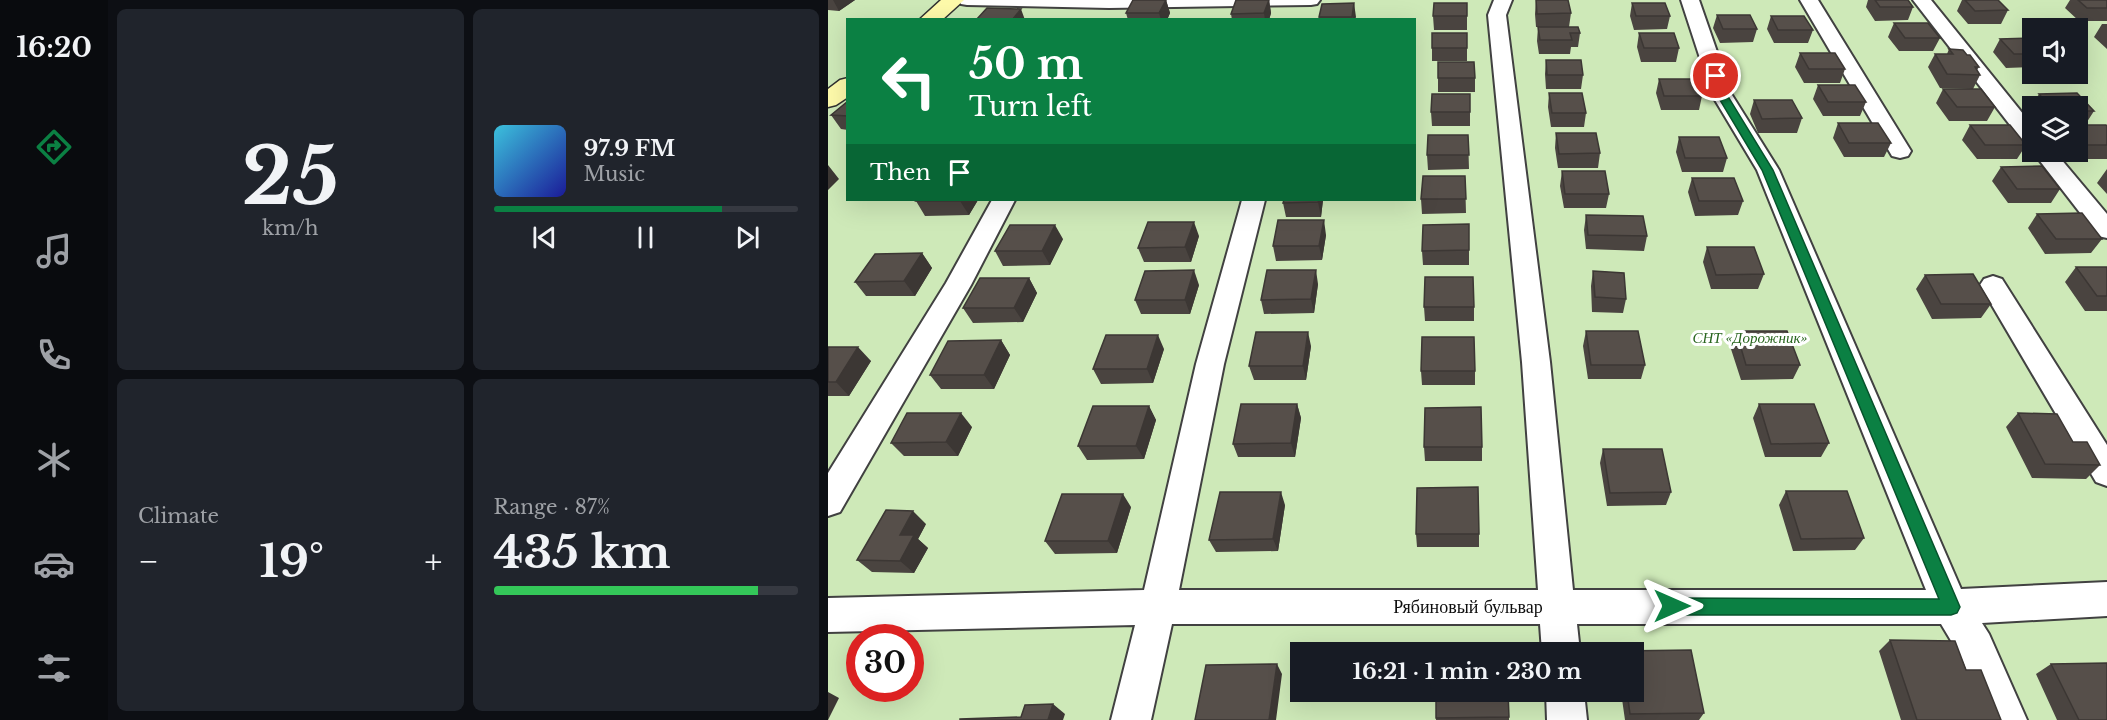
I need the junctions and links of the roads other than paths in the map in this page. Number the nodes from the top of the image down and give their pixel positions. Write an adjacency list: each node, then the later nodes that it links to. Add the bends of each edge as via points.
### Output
1 (954, 0): 11 (street)
2 (967, 0): 9 (street)
3 (1303, 0): 4 (street); 10 (street); 13 (street)
4 (1311, 0)
5 (1503, 0): 26 (street, via 1497,15 1536,362)
6 (1690, 0): 28 (street, via 1722,95 1767,170)
7 (1809, 0): 17 (street)
8 (1922, 0): 16 (street)
9 (1072, 1): 10 (street)
10 (1109, 3): 12 (street)
11 (932, 18)
12 (1101, 18)
13 (1298, 18)
14 (846, 86): 15 (street)
15 (828, 100)
16 (2022, 125)
17 (1900, 151)
18 (2052, 162): 21 (street)
19 (1003, 201): 24 (street, via 958,285)
20 (1253, 201): 27 (street, via 1210,364)
21 (2107, 230)
22 (1993, 285): 23 (street)
23 (2107, 472)
24 (828, 502)
25 (2107, 599): 28 (street, Рябиновый бульвар)
26 (1556, 606): 27 (street, Рябиновый бульвар); 28 (street, Рябиновый бульвар); 30 (street)
27 (1158, 607): 29 (street, Рябиновый бульвар); 32 (street)
28 (1951, 607): 34 (street, via 1976,647)
29 (828, 615)
30 (1560, 642)
31 (1566, 702): 33 (street)
32 (1131, 720)
33 (1567, 720)
34 (2007, 720)

